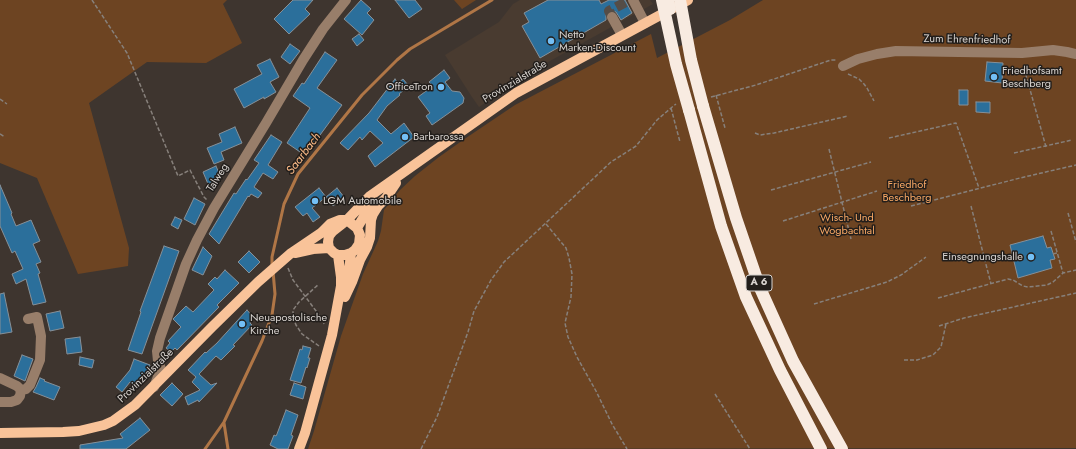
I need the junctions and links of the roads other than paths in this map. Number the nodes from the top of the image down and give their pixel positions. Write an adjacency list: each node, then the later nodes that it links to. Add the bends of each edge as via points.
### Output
1 (346, 0): 22 (street, Talweg, via 323,28 303,60 197,240 186,264 156,351 161,369)
2 (662, 0): 4 (highway); 27 (highway, A 6, bridge, via 689,110 722,226 746,297)
3 (630, 1): 6 (street)
4 (675, 4): 6 (main road, Provinzialstraße); 28 (highway, A 6, bridge, via 706,102 736,218 760,288 793,361)
5 (612, 17): 7 (street)
6 (645, 23): 7 (main road, Provinzialstraße)
7 (622, 35): 10 (main road, Provinzialstraße, via 516,93)
8 (1076, 54): 9 (street, Zum Ehrenfriedhof, via 1053,50 1023,60 896,51)
9 (840, 63)
10 (409, 169): 11 (main road, Provinzialstraße); 12 (main road, Provinzialstraße, via 370,196)
11 (396, 183): 13 (main road, Provinzialstraße, via 374,203); 18 (main road, via 373,214 367,247)
12 (347, 220): 13 (main road); 14 (main road, via 329,236); 17 (main road, Provinzialstraße, via 330,224)
13 (357, 228): 15 (main road, via 360,235 359,244)
14 (329, 248): 16 (main road); 17 (main road, via 313,249)
15 (351, 253): 16 (main road); 18 (main road)
16 (338, 255): 20 (main road, via 341,286)
17 (288, 256): 22 (main road, Provinzialstraße, via 258,282)
18 (345, 297): 20 (main road, via 341,313)
19 (28, 319): 23 (street, via 37,317 41,336 40,360 30,385)
20 (329, 332): 26 (main road, via 328,350)
21 (0, 378): 23 (street)
22 (154, 387): 25 (main road, Provinzialstraße, via 135,405 104,425 71,431)
23 (21, 390): 24 (street, via 17,400)
24 (0, 402)
25 (0, 433)
26 (299, 449)
27 (821, 449)
28 (842, 449)

